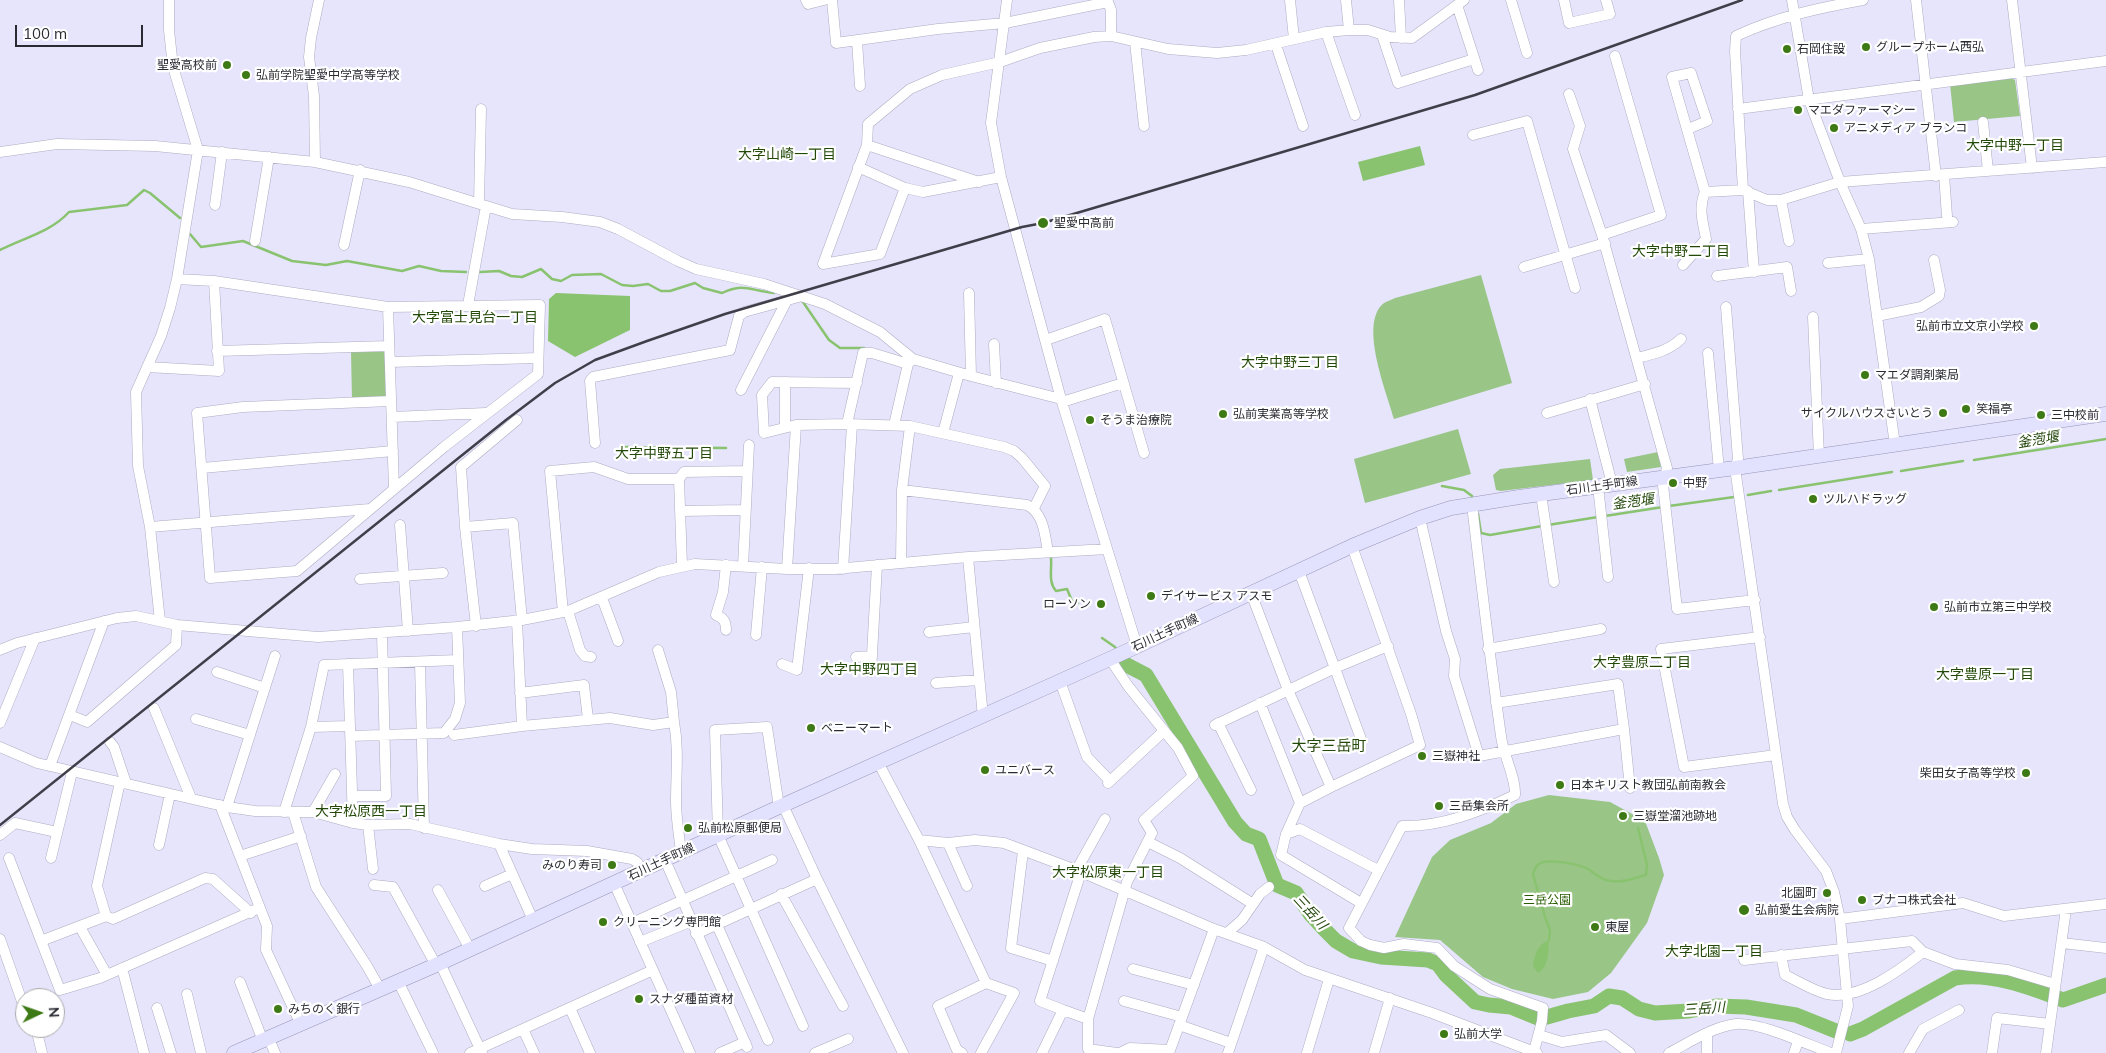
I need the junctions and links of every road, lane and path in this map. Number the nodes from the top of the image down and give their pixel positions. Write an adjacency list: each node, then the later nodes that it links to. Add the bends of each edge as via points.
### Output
1 (169, 0): 48 (street, via 173,67)
2 (319, 0): 52 (street, via 310,58 314,96)
3 (806, 0): 4 (street, via 808,4)
4 (824, 0)
5 (832, 0): 27 (street, via 836,43)
6 (1007, 0): 20 (street)
7 (1290, 0): 26 (street)
8 (1346, 0): 21 (street)
9 (1399, 0): 25 (street)
10 (1511, 0): 30 (street)
11 (1564, 0): 12 (street, via 1569,22 1610,14)
12 (1606, 0)
13 (1792, 0): 19 (street)
14 (1863, 0): 19 (street)
15 (1916, 0): 35 (street)
16 (2012, 0): 34 (street)
17 (1108, 1): 20 (street); 24 (street)
18 (1460, 2): 23 (street, via 1476,65 1398,83); 25 (street, via 1424,31 1412,38)
19 (1795, 13): 38 (street); 39 (street, via 1736,36)
20 (1005, 23): 27 (street); 33 (street)
21 (1349, 30): 22 (street); 23 (street, via 1368,30)
22 (1326, 32): 26 (street); 41 (street)
23 (1382, 35): 25 (street)
24 (1111, 36): 28 (street); 33 (street, via 1040,48)
25 (1401, 38)
26 (1294, 39): 29 (street)
27 (857, 41): 36 (street)
28 (1135, 42): 29 (street, via 1183,51 1217,53); 43 (street)
29 (1276, 44): 44 (street)
30 (1527, 53)
31 (1614, 56): 69 (street, via 1661,215)
32 (2106, 60): 34 (street)
33 (1000, 62): 47 (street, via 942,75 910,90 868,124); 59 (street, via 991,123)
34 (2021, 72): 35 (street); 55 (street)
35 (1925, 83): 38 (street); 58 (street)
36 (860, 86)
37 (1569, 94): 69 (street, via 1580,126 1573,149)
38 (1809, 100): 39 (street); 61 (street)
39 (1738, 109): 63 (street)
40 (482, 110): 66 (street)
41 (1355, 115)
42 (1983, 122): 57 (street)
43 (1144, 126)
44 (1303, 126)
45 (1688, 129): 45 (street, via 1672,77 1691,73 1707,121); 64 (street)
46 (1473, 135): 73 (street, via 1527,121)
47 (867, 145): 54 (street); 60 (street)
48 (198, 150): 49 (street, via 57,144); 50 (street); 81 (street)
49 (0, 152)
50 (222, 152): 51 (street); 67 (street)
51 (269, 157): 52 (street); 70 (street)
52 (314, 162): 56 (street)
53 (2106, 162): 55 (street)
54 (858, 167): 62 (street); 62 (street, via 823,264 880,254)
55 (2032, 168): 57 (street)
56 (360, 170): 66 (street); 72 (street)
57 (1988, 171): 58 (street)
58 (1940, 175): 61 (street); 68 (street, via 1950,219)
59 (1001, 177): 60 (street); 94 (street)
60 (979, 182): 62 (street, via 923,192)
61 (1840, 182): 65 (street); 68 (street)
62 (905, 188)
63 (1745, 190): 64 (street); 65 (street, via 1767,200); 79 (street)
64 (1705, 192): 77 (street, via 1700,213 1706,239)
65 (1781, 200): 71 (street)
66 (483, 204): 86 (street, via 512,214 562,216 600,222 696,269); 88 (street)
67 (215, 205)
68 (1861, 229): 74 (street)
69 (1603, 239): 73 (street); 100 (street)
70 (255, 241)
71 (1789, 241)
72 (344, 245)
73 (1566, 255): 78 (street); 83 (street)
74 (1869, 259): 76 (street); 91 (street)
75 (1934, 260): 91 (street, via 1939,296 1920,307)
76 (1828, 263)
77 (1683, 265)
78 (1524, 267)
79 (1754, 272): 80 (street); 84 (street, via 1787,267)
80 (1717, 276)
81 (177, 279): 82 (street); 103 (street, via 161,336)
82 (214, 281): 89 (street); 97 (street)
83 (1574, 288)
84 (1791, 291)
85 (969, 294): 105 (street)
86 (802, 296): 87 (street); 102 (street, via 880,332)
87 (786, 302): 111 (street); 126 (street, via 739,316 730,350 594,378 590,381)
88 (468, 305): 89 (street); 99 (street, via 540,305)
89 (388, 307): 96 (street)
90 (1726, 307): 133 (street, via 1738,459)
91 (1877, 316): 128 (street)
92 (1813, 317): 131 (street)
93 (1681, 339): 100 (street, via 1664,352)
94 (1046, 340): 109 (street, via 1105,319); 113 (street)
95 (994, 344): 108 (street)
96 (389, 346): 97 (street); 101 (street)
97 (218, 351): 103 (street, via 219,371)
98 (1708, 353): 134 (street)
99 (538, 358): 101 (street); 115 (street, via 538,374)
100 (1637, 358): 110 (street)
101 (390, 362): 114 (street)
102 (910, 362): 104 (street); 107 (street, via 863,353); 122 (street)
103 (147, 367): 150 (street, via 136,392 138,466)
104 (959, 373): 105 (street); 125 (street)
105 (971, 376): 108 (street)
106 (785, 382): 107 (street); 124 (street); 124 (street, via 772,382 762,395 764,433)
107 (857, 383): 120 (street)
108 (996, 383): 113 (street)
109 (1123, 383): 113 (street); 130 (street)
110 (1645, 384): 112 (street); 136 (street, via 1667,468)
111 (741, 390)
112 (1590, 399): 116 (street); 138 (street)
113 (1062, 400): 153 (street)
114 (391, 401): 118 (street); 132 (street, via 244,407 197,413)
115 (486, 413): 118 (street); 139 (street)
116 (1546, 413)
117 (2106, 414): 128 (main road, 石川土手町線)
118 (392, 417): 129 (street)
119 (517, 420): 151 (street, via 461,467)
120 (849, 424): 121 (street); 122 (street); 163 (street)
121 (796, 425): 124 (street); 164 (street)
122 (894, 425): 123 (street)
123 (910, 426): 125 (street); 140 (street)
124 (785, 427)
125 (943, 433): 143 (street, via 1014,451 1045,486)
126 (595, 442)
127 (749, 445): 135 (street)
128 (1895, 445): 131 (main road, 石川土手町線)
129 (393, 451): 132 (street); 139 (street)
130 (1144, 453)
131 (1819, 456): 133 (main road, 石川土手町線)
132 (202, 468): 148 (street)
133 (1735, 468): 134 (main road, 石川土手町線); 173 (street)
134 (1719, 470): 136 (main road, 石川土手町線)
135 (747, 471): 137 (street, via 684,472); 145 (street)
136 (1664, 478): 138 (main road, 石川土手町線); 173 (street, via 1676,609)
137 (679, 479): 146 (street); 174 (street, via 628,479 594,467 550,471)
138 (1605, 485): 141 (main road, 石川土手町線); 168 (street)
139 (394, 489): 144 (street)
140 (902, 490): 143 (street); 156 (street)
141 (1541, 494): 142 (main road, 石川土手町線); 170 (street)
142 (1472, 505): 147 (main road, 石川土手町線); 192 (street)
143 (1034, 508): 154 (street, via 1044,529)
144 (370, 509): 148 (street); 148 (street, via 297,570 210,578)
145 (745, 510): 146 (street); 160 (street)
146 (681, 511): 159 (street)
147 (1420, 518): 152 (main road, 石川土手町線); 235 (street, via 1455,660 1454,676 1479,756)
148 (205, 522): 150 (street)
149 (400, 525): 167 (street)
150 (150, 526): 177 (street)
151 (465, 528): 175 (street, via 513,523); 179 (street)
152 (1352, 546): 165 (main road, 石川土手町線); 191 (street)
153 (1107, 549): 154 (street); 195 (street)
154 (1048, 552): 155 (street)
155 (968, 557): 156 (street); 181 (street)
156 (901, 563): 158 (street)
157 (726, 564): 159 (street); 160 (street); 183 (street, via 716,615 726,623)
158 (877, 565): 163 (street); 197 (street)
159 (682, 566): 172 (street, via 624,586)
160 (743, 566): 161 (street)
161 (762, 567): 164 (street); 187 (street)
162 (809, 568): 163 (street); 164 (street); 204 (street, via 797,670)
163 (843, 568)
164 (787, 569)
165 (1299, 571): 171 (main road, 石川土手町線); 205 (street)
166 (443, 572): 167 (street)
167 (404, 575): 169 (street); 184 (street)
168 (1608, 577)
169 (360, 579)
170 (1554, 582)
171 (1251, 593): 195 (main road, 石川土手町線); 212 (street)
172 (602, 598): 174 (street); 190 (street)
173 (1755, 600): 188 (street)
174 (565, 611): 175 (street); 198 (street, via 580,650 584,656)
175 (520, 620): 179 (street); 213 (street)
176 (104, 621): 177 (street, via 136,616); 189 (street); 217 (street)
177 (160, 621): 178 (street)
178 (177, 625): 186 (street, via 318,637); 217 (street, via 176,645 88,722)
179 (476, 626): 180 (street)
180 (457, 627): 184 (street); 200 (street)
181 (974, 628): 185 (street); 208 (street)
182 (1601, 629): 192 (street)
183 (726, 630)
184 (408, 631): 186 (street)
185 (928, 632)
186 (382, 633): 202 (street)
187 (756, 635)
188 (1760, 637): 236 (street); 236 (street, via 1662,649 1684,767)
189 (35, 638): 193 (street); 222 (street)
190 (618, 641)
191 (1388, 646): 205 (street); 242 (street, via 1420,745)
192 (1488, 649): 215 (street)
193 (0, 650)
194 (658, 650): 221 (street, via 671,692)
195 (1121, 653): 209 (main road, 石川土手町線); 227 (street)
196 (275, 656): 211 (street)
197 (872, 656): 199 (street); 207 (street)
198 (591, 657)
199 (856, 657)
200 (458, 660): 201 (street); 230 (street, via 460,703 454,719 444,733)
201 (420, 662): 202 (street); 230 (street)
202 (383, 663): 203 (street); 231 (street)
203 (348, 664): 224 (street, via 324,665); 226 (street)
204 (782, 664)
205 (1335, 668): 212 (street); 232 (street)
206 (216, 672): 211 (street)
207 (871, 672)
208 (979, 680): 210 (street); 218 (street)
209 (1060, 681): 218 (main road, 石川土手町線); 227 (street, via 1087,757 1109,782)
210 (936, 684)
211 (265, 688): 228 (street)
212 (1288, 690): 214 (street); 242 (street)
213 (520, 692): 220 (street, via 584,685); 223 (street)
214 (1260, 703): 244 (street, via 1217,724); 248 (street)
215 (1496, 703): 225 (street, via 1618,684); 235 (street)
216 (154, 708): 247 (street)
217 (70, 716): 238 (street)
218 (983, 717): 237 (main road, 石川土手町線)
219 (196, 719): 228 (street)
220 (588, 719): 221 (street, via 610,718 653,725); 223 (street)
221 (674, 722): 268 (street)
222 (0, 723)
223 (522, 726): 229 (street)
224 (311, 727): 226 (street); 251 (street)
225 (1624, 729): 235 (street); 243 (street)
226 (351, 731): 231 (street); 246 (street)
227 (1164, 732): 263 (street, via 1178,748 1193,776 1144,820 1152,833)
228 (250, 734): 249 (street)
229 (454, 734)
230 (421, 735): 231 (street); 256 (street)
231 (384, 736): 246 (street, via 386,796)
232 (1361, 739)
233 (110, 742): 241 (street)
234 (0, 747): 238 (street)
235 (1503, 752): 276 (street, via 1515,786 1514,795 1438,824 1402,826)
236 (1776, 755): 297 (street, via 1782,804 1787,817 1826,871)
237 (879, 764): 250 (main road, 石川土手町線); 262 (street)
238 (50, 766): 239 (street)
239 (72, 772): 241 (street); 257 (street)
240 (335, 774): 252 (street)
241 (123, 782): 245 (street); 296 (street, via 98,886)
242 (1331, 787): 248 (street)
243 (1630, 788)
244 (1251, 790)
245 (170, 794): 247 (street); 266 (street)
246 (352, 796): 254 (street)
247 (191, 798): 249 (street)
248 (1300, 803): 258 (street)
249 (224, 806): 251 (street); 269 (street)
250 (781, 806): 260 (main road, 石川土手町線); 260 (street, via 768,727 715,730); 280 (street)
251 (289, 812): 252 (street); 261 (street)
252 (314, 812): 254 (street)
253 (1104, 819): 277 (street)
254 (353, 823): 255 (street)
255 (368, 825): 256 (street, via 410,824); 274 (street)
256 (424, 828): 265 (street)
257 (57, 832): 259 (street, via 15,823); 271 (street)
258 (1286, 834): 276 (street, via 1300,829); 290 (street, via 1281,855)
259 (0, 835)
260 (718, 835): 268 (main road, 石川土手町線); 279 (street)
261 (301, 836): 269 (street); 329 (street, via 316,887)
262 (919, 840): 264 (street); 326 (street)
263 (1148, 842): 287 (street, via 1127,882); 291 (street)
264 (948, 843): 267 (street, via 975,840 1004,843); 284 (street)
265 (499, 844): 275 (street, via 587,851 632,860); 278 (street)
266 (159, 845)
267 (1023, 851): 277 (street); 317 (street, via 1011,948)
268 (681, 852): 272 (main road, 石川土手町線)
269 (240, 856): 295 (street)
270 (9, 858): 307 (street)
271 (51, 858)
272 (665, 860): 275 (main road, 石川土手町線); 289 (street)
273 (772, 860): 279 (street)
274 (373, 869)
275 (642, 870): 281 (main road, 石川土手町線)
276 (1378, 870): 290 (street)
277 (1079, 871): 287 (street); 317 (street)
278 (512, 874): 283 (street); 298 (street)
279 (736, 876): 289 (street); 293 (street)
280 (817, 879): 288 (street); 370 (street)
281 (614, 883): 298 (main road, 石川土手町線); 300 (street)
282 (374, 885): 318 (street, via 393,887)
283 (485, 886)
284 (968, 886)
285 (1269, 887): 291 (street)
286 (438, 890): 312 (street)
287 (1126, 891): 303 (street); 340 (street)
288 (781, 894): 293 (street); 335 (street)
289 (683, 899): 299 (street); 300 (street)
290 (1361, 903): 347 (street, via 1348,928 1361,941 1384,948 1404,944 1437,948 1454,966 1490,989 1543,1008)
291 (1253, 904): 304 (street)
292 (2106, 904): 294 (street)
293 (751, 909): 301 (street); 344 (street)
294 (2066, 909): 297 (street, via 2004,916 1963,903); 309 (street)
295 (255, 910): 296 (street, via 213,879 205,878 114,919); 319 (street); 343 (street, via 267,926 266,950)
296 (106, 916): 302 (street)
297 (1840, 919): 313 (street)
298 (533, 920): 312 (main road, 石川土手町線)
299 (692, 920): 305 (street); 308 (street)
300 (632, 923): 308 (street)
301 (717, 925): 305 (street); 350 (street)
302 (80, 927): 307 (street); 322 (street)
303 (1214, 929): 304 (street); 327 (street)
304 (1227, 933): 310 (street)
305 (696, 934): 368 (street, via 746,1045)
306 (0, 939): 328 (street)
307 (41, 941): 322 (street, via 60,990)
308 (640, 942): 321 (street)
309 (2062, 944): 311 (street); 330 (street)
310 (1264, 947): 323 (street, via 1305,970); 353 (street)
311 (2106, 948)
312 (470, 949): 318 (main road, 石川土手町線)
313 (1843, 949): 314 (street, via 1912,941); 315 (street); 331 (street)
314 (1923, 952): 330 (street, via 1955,964 2008,970); 331 (street, via 1897,972 1856,993)
315 (1781, 955): 316 (street); 331 (street, via 1785,975 1828,994)
316 (1744, 960)
317 (1053, 961): 338 (street, via 1040,1001)
318 (438, 964): 324 (main road, 石川土手町線); 354 (street)
319 (122, 968): 322 (street); 358 (street)
320 (1133, 969): 327 (street)
321 (653, 970): 337 (street); 367 (street)
322 (107, 975)
323 (1329, 978): 333 (street); 375 (street)
324 (398, 981): 329 (main road, 石川土手町線); 363 (street)
325 (240, 982): 349 (street)
326 (986, 983): 371 (street, via 938,1006 957,1050); 372 (street, via 1014,993)
327 (1194, 985): 341 (street)
328 (17, 988)
329 (380, 989): 343 (main road, 石川土手町線)
330 (2054, 992): 342 (street)
331 (1848, 993): 382 (street, via 1848,1006)
332 (187, 994): 360 (street)
333 (1390, 998): 356 (street); 376 (street)
334 (1124, 1001): 341 (street)
335 (843, 1006)
336 (156, 1008): 359 (street)
337 (570, 1008): 345 (street); 366 (street)
338 (1063, 1010): 340 (street); 373 (street)
339 (1959, 1010): 383 (street, via 1923,1029)
340 (1088, 1020): 374 (street, via 1088,1049)
341 (1181, 1021): 353 (street); 355 (street)
342 (2050, 1024): 384 (street, via 1997,1018); 385 (street)
343 (301, 1025): 349 (main road, 石川土手町線)
344 (803, 1026)
345 (523, 1029): 354 (street); 365 (street)
346 (1707, 1033): 352 (street, via 1736,1024 1752,1024); 378 (street); 379 (street)
347 (1539, 1035): 356 (street); 377 (street, via 1562,1042 1606,1035)
348 (38, 1038): 357 (street)
349 (266, 1040): 361 (main road, 石川土手町線); 362 (street)
350 (768, 1040)
351 (848, 1040): 369 (street)
352 (1798, 1041): 380 (street); 381 (street)
353 (1229, 1048)
354 (481, 1051): 364 (street)
355 (1170, 1051): 374 (street, via 1130,1048)
356 (1536, 1052)
357 (42, 1053)
358 (144, 1053)
359 (171, 1053)
360 (201, 1053)
361 (234, 1053)
362 (275, 1053)
363 (433, 1053)
364 (470, 1053)
365 (534, 1053)
366 (590, 1053)
367 (690, 1053)
368 (720, 1053)
369 (814, 1053)
370 (902, 1053)
371 (962, 1053)
372 (981, 1053)
373 (1042, 1053)
374 (1119, 1053)
375 (1307, 1053)
376 (1374, 1053)
377 (1630, 1053)
378 (1669, 1053)
379 (1707, 1053)
380 (1794, 1053)
381 (1831, 1053)
382 (1836, 1053)
383 (1909, 1053)
384 (1992, 1053)
385 (2046, 1053)

